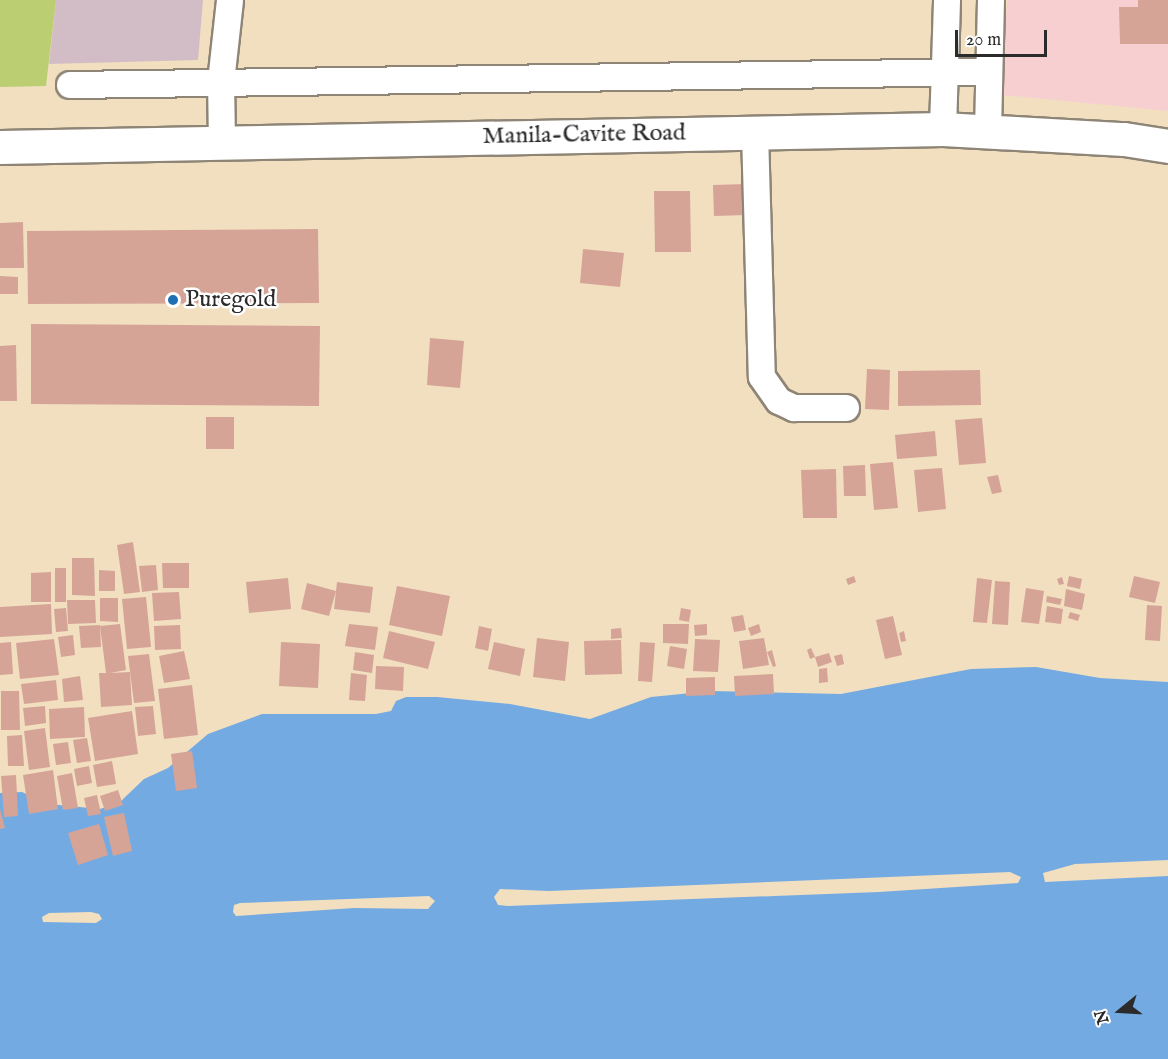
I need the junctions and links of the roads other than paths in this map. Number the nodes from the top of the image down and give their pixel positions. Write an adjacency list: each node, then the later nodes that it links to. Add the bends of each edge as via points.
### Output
1 (230, 0): 6 (street)
2 (947, 0): 4 (street)
3 (991, 0): 5 (street)
4 (945, 72): 5 (street); 6 (street); 8 (street)
5 (989, 72): 10 (street)
6 (221, 82): 7 (street); 11 (street)
7 (70, 85)
8 (943, 129): 9 (main road, Manila-Cavite Road); 10 (main road, Manila-Cavite Road)
9 (755, 132): 11 (main road, Manila-Cavite Road); 14 (street, via 762,377 779,401 794,408)
10 (988, 132): 12 (main road, Manila-Cavite Road, via 1124,139)
11 (222, 143): 13 (main road, Manila-Cavite Road)
12 (1168, 146)
13 (0, 147)
14 (846, 408)

